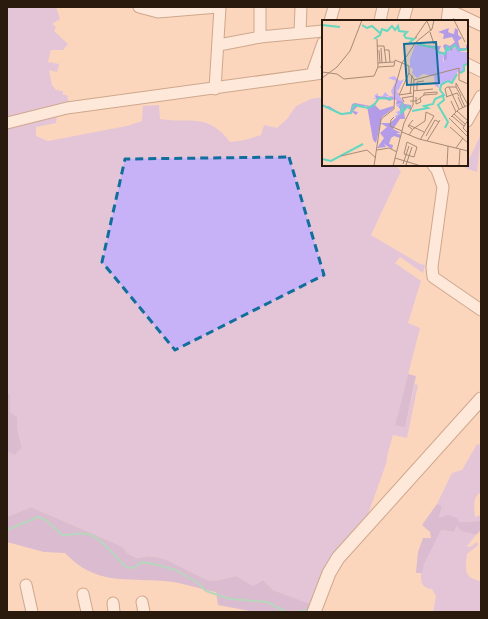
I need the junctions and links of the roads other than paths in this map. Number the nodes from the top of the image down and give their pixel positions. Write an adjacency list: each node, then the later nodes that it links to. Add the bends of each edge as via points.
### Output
1 (139, 7): 2 (street, via 158,12)
2 (219, 7): 17 (street)
3 (260, 7): 16 (street)
4 (301, 7): 15 (street)
5 (334, 7): 9 (street)
6 (383, 7): 10 (street)
7 (407, 7): 11 (street)
8 (449, 8): 12 (street); 13 (street)
9 (330, 20)
10 (380, 20)
11 (403, 20)
12 (447, 20)
13 (481, 25)
14 (322, 31): 15 (street)
15 (300, 32): 16 (street)
16 (260, 37): 17 (street)
17 (219, 45): 22 (street)
18 (322, 49): 21 (street)
19 (468, 64): 20 (street)
20 (481, 71)
21 (318, 74): 22 (street)
22 (215, 89): 25 (street, via 67,108)
23 (481, 96): 24 (street)
24 (468, 114)
25 (7, 123)
26 (438, 167): 27 (street, via 443,187 432,267 433,277)
27 (481, 310)
28 (481, 399): 31 (main road, via 338,558)
29 (26, 585): 32 (street)
30 (82, 594): 33 (street)
31 (315, 609)
32 (32, 612)
33 (87, 612)

